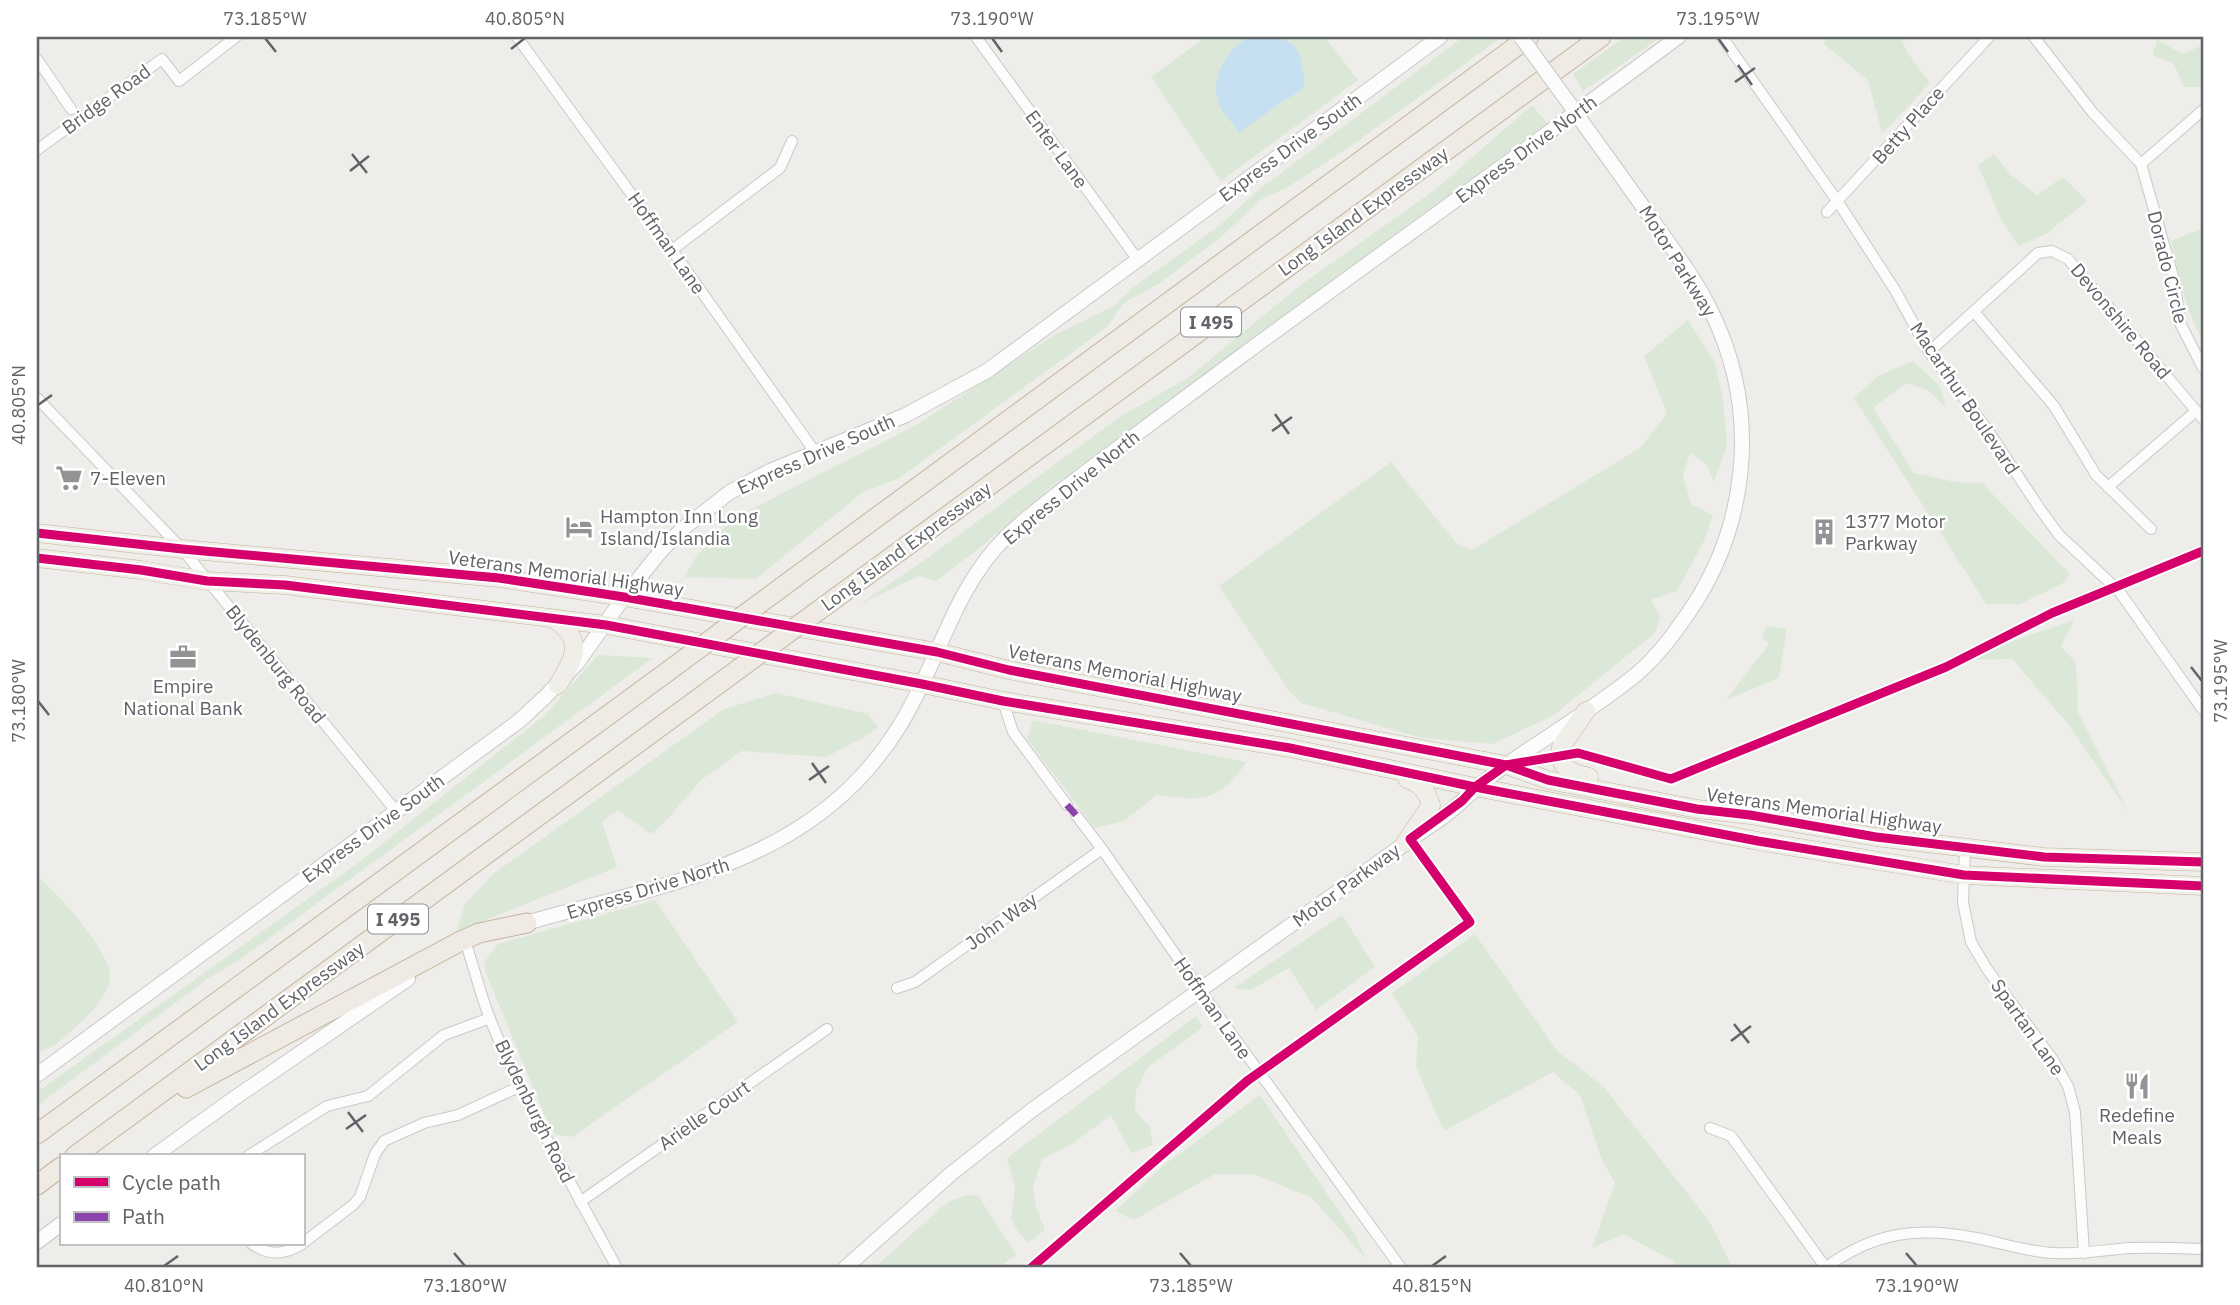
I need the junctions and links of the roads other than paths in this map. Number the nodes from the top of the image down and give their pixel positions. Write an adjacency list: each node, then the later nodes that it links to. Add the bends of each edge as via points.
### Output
1 (236, 37): 17 (street, Bridge Road, via 178,81 162,59)
2 (517, 37): 21 (street, Hoffman Lane)
3 (976, 37): 22 (street, Enter Lane)
4 (1440, 37): 22 (main road, Express Drive South)
5 (1521, 37): 14 (main road, Motor Parkway, bridge)
6 (1529, 37): 66 (highway, Long Island Expressway / I 495, bridge)
7 (1601, 37): 67 (highway, Long Island Expressway / I 495, bridge)
8 (1678, 37): 14 (main road, Express Drive North)
9 (1722, 37): 19 (street, Macarthur Boulevard)
10 (1989, 37): 19 (street, Betty Place)
11 (2034, 37): 18 (street, via 2093,113)
12 (37, 59): 13 (street)
13 (71, 109)
14 (1574, 110): 38 (main road, Express Drive North, via 1163,413 1006,537 976,571); 43 (main road, Motor Parkway, via 1712,311 1731,358 1742,458 1726,543 1702,595 1669,641 1634,676)
15 (2203, 110): 18 (street)
16 (792, 141): 21 (street, via 780,168)
17 (37, 150)
18 (2141, 164): 25 (street, Dorado Circle, via 2175,283 2180,323)
19 (1838, 202): 20 (street, Betty Place); 24 (street, Macarthur Boulevard)
20 (1827, 212)
21 (672, 250): 28 (street, Hoffman Lane)
22 (1138, 260): 28 (main road, Express Drive South, via 987,371 906,415)
23 (1975, 313): 24 (street, Devonshire Road); 27 (street, Devonshire Road, via 2038,253 2052,251 2068,259); 29 (street, via 2054,406)
24 (1929, 352): 42 (street, Macarthur Boulevard, via 2059,535 2119,592)
25 (2203, 368)
26 (37, 398): 32 (street, Blydenburg Road)
27 (2200, 415): 29 (street, Devonshire Road)
28 (815, 452): 35 (main road, Express Drive South, via 730,492 681,530)
29 (2108, 487): 30 (street)
30 (2151, 529)
31 (37, 533): 32 (highway, Veterans Memorial Highway)
32 (182, 550): 34 (street, Blydenburg Road); 35 (highway, Veterans Memorial Highway, via 499,578)
33 (37, 558): 34 (highway, Veterans Memorial Highway)
34 (207, 581): 36 (highway, Veterans Memorial Highway, via 285,586); 49 (street, Blydenburg Road)
35 (624, 597): 37 (main road, Express Drive South); 38 (highway, Veterans Memorial Highway)
36 (554, 619): 37 (highway, Veterans Memorial Highway); 40 (highway, via 567,628 574,642 573,659)
37 (606, 625): 39 (highway, Veterans Memorial Highway); 40 (main road, Express Drive South)
38 (937, 652): 39 (main road, Express Drive North); 45 (highway, Veterans Memorial Highway, via 1009,670)
39 (922, 684): 41 (highway, Veterans Memorial Highway); 57 (main road, Express Drive North, via 866,773 786,837 694,877)
40 (558, 685): 49 (main road, Express Drive South, via 519,721)
41 (1003, 701): 44 (highway, Veterans Memorial Highway); 48 (street, via 1013,732)
42 (2203, 710)
43 (1586, 711): 45 (main road, Motor Parkway); 47 (highway, via 1561,747 1565,769)
44 (1336, 758): 46 (highway, Veterans Memorial Highway); 51 (highway, via 1423,787 1430,806)
45 (1506, 765): 46 (main road, Motor Parkway); 47 (highway, Veterans Memorial Highway, via 1548,780)
46 (1475, 787): 51 (main road, Motor Parkway, via 1462,802); 55 (highway, Veterans Memorial Highway, via 1765,843)
47 (1659, 800): 52 (highway, Veterans Memorial Highway)
48 (1067, 806)
49 (396, 811): 63 (main road, Express Drive South)
50 (1076, 815): 53 (street, Hoffman Lane)
51 (1405, 843): 60 (main road, Motor Parkway)
52 (1965, 848): 54 (highway, Veterans Memorial Highway, via 2044,857); 55 (street, Spartan Lane)
53 (1102, 849): 59 (street, John Way, via 915,982); 60 (street, Hoffman Lane)
54 (2203, 862)
55 (1964, 875): 56 (highway, Veterans Memorial Highway); 80 (street, Spartan Lane, via 1963,902 1971,942 2068,1086 2075,1112)
56 (2200, 886)
57 (527, 923): 58 (main road, Express Drive North); 68 (highway, via 479,933 428,958 195,1083)
58 (467, 947): 61 (street, Blydenburgh Road); 69 (main road, Express Drive North, via 391,990)
59 (897, 988)
60 (1200, 990): 82 (main road, Motor Parkway, via 988,1144); 83 (street, Hoffman Lane)
61 (490, 1018): 64 (street, Blydenburgh Road); 70 (street, via 444,1035 368,1096 327,1105)
62 (827, 1029): 73 (street, Arielle Court)
63 (37, 1075)
64 (521, 1087): 73 (street, Blydenburgh Road); 76 (street, via 384,1141 360,1197)
65 (1710, 1128): 84 (street, via 1731,1136)
66 (37, 1134)
67 (80, 1154)
68 (80, 1154)
69 (157, 1154)
70 (251, 1154)
71 (60, 1168): 72 (highway)
72 (37, 1185)
73 (580, 1202): 81 (street, Blydenburgh Road)
74 (60, 1225): 75 (main road)
75 (37, 1242)
76 (304, 1242)
77 (256, 1246): 78 (street, via 278,1253)
78 (298, 1246)
79 (2203, 1249): 80 (street)
80 (2084, 1253): 84 (street, via 2028,1251 1976,1238 1913,1231 1883,1236)
81 (617, 1268)
82 (845, 1268)
83 (1401, 1268)
84 (1826, 1268)

